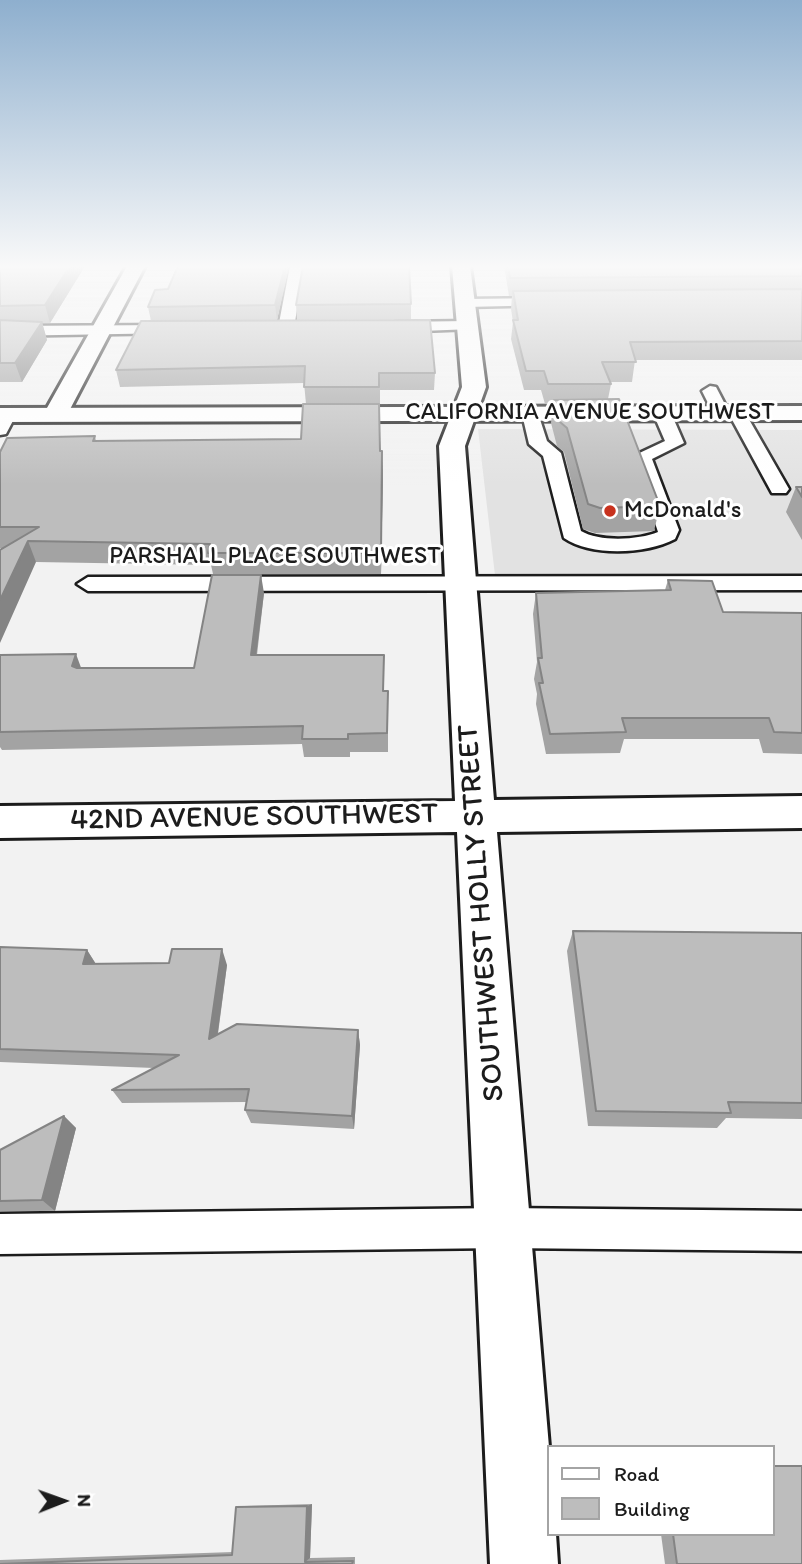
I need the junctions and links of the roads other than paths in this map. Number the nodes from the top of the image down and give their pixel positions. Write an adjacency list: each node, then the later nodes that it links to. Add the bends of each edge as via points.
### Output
1 (96, 339): 9 (street)
2 (472, 339): 7 (street, SOUTHWEST HOLLY STREET, via 474,387)
3 (710, 391): 5 (lane)
4 (662, 413): 5 (street, CALIFORNIA AVENUE SOUTHWEST); 8 (street, CALIFORNIA AVENUE SOUTHWEST); 8 (lane, via 675,443 642,456 668,535 656,541 584,542 571,534 552,453 538,444)
5 (729, 413): 6 (street, CALIFORNIA AVENUE SOUTHWEST); 11 (lane)
6 (802, 413)
7 (463, 414): 8 (street, CALIFORNIA AVENUE SOUTHWEST); 9 (street, CALIFORNIA AVENUE SOUTHWEST); 12 (street, SOUTHWEST HOLLY STREET, via 452,446)
8 (531, 414)
9 (55, 415): 10 (street, CALIFORNIA AVENUE SOUTHWEST)
10 (2, 420)
11 (779, 489)
12 (461, 583): 13 (lane, PARSHALL PLACE SOUTHWEST); 14 (lane, PARSHALL PLACE SOUTHWEST); 16 (street, SOUTHWEST HOLLY STREET)
13 (802, 583)
14 (88, 584)
15 (802, 812): 16 (street, 42ND AVENUE SOUTHWEST)
16 (475, 815): 17 (street, 42ND AVENUE SOUTHWEST); 18 (street, SOUTHWEST HOLLY STREET)
17 (0, 822)
18 (503, 1228): 19 (lane); 20 (lane); 21 (street, SOUTHWEST HOLLY STREET)
19 (802, 1231)
20 (0, 1234)
21 (524, 1564)

